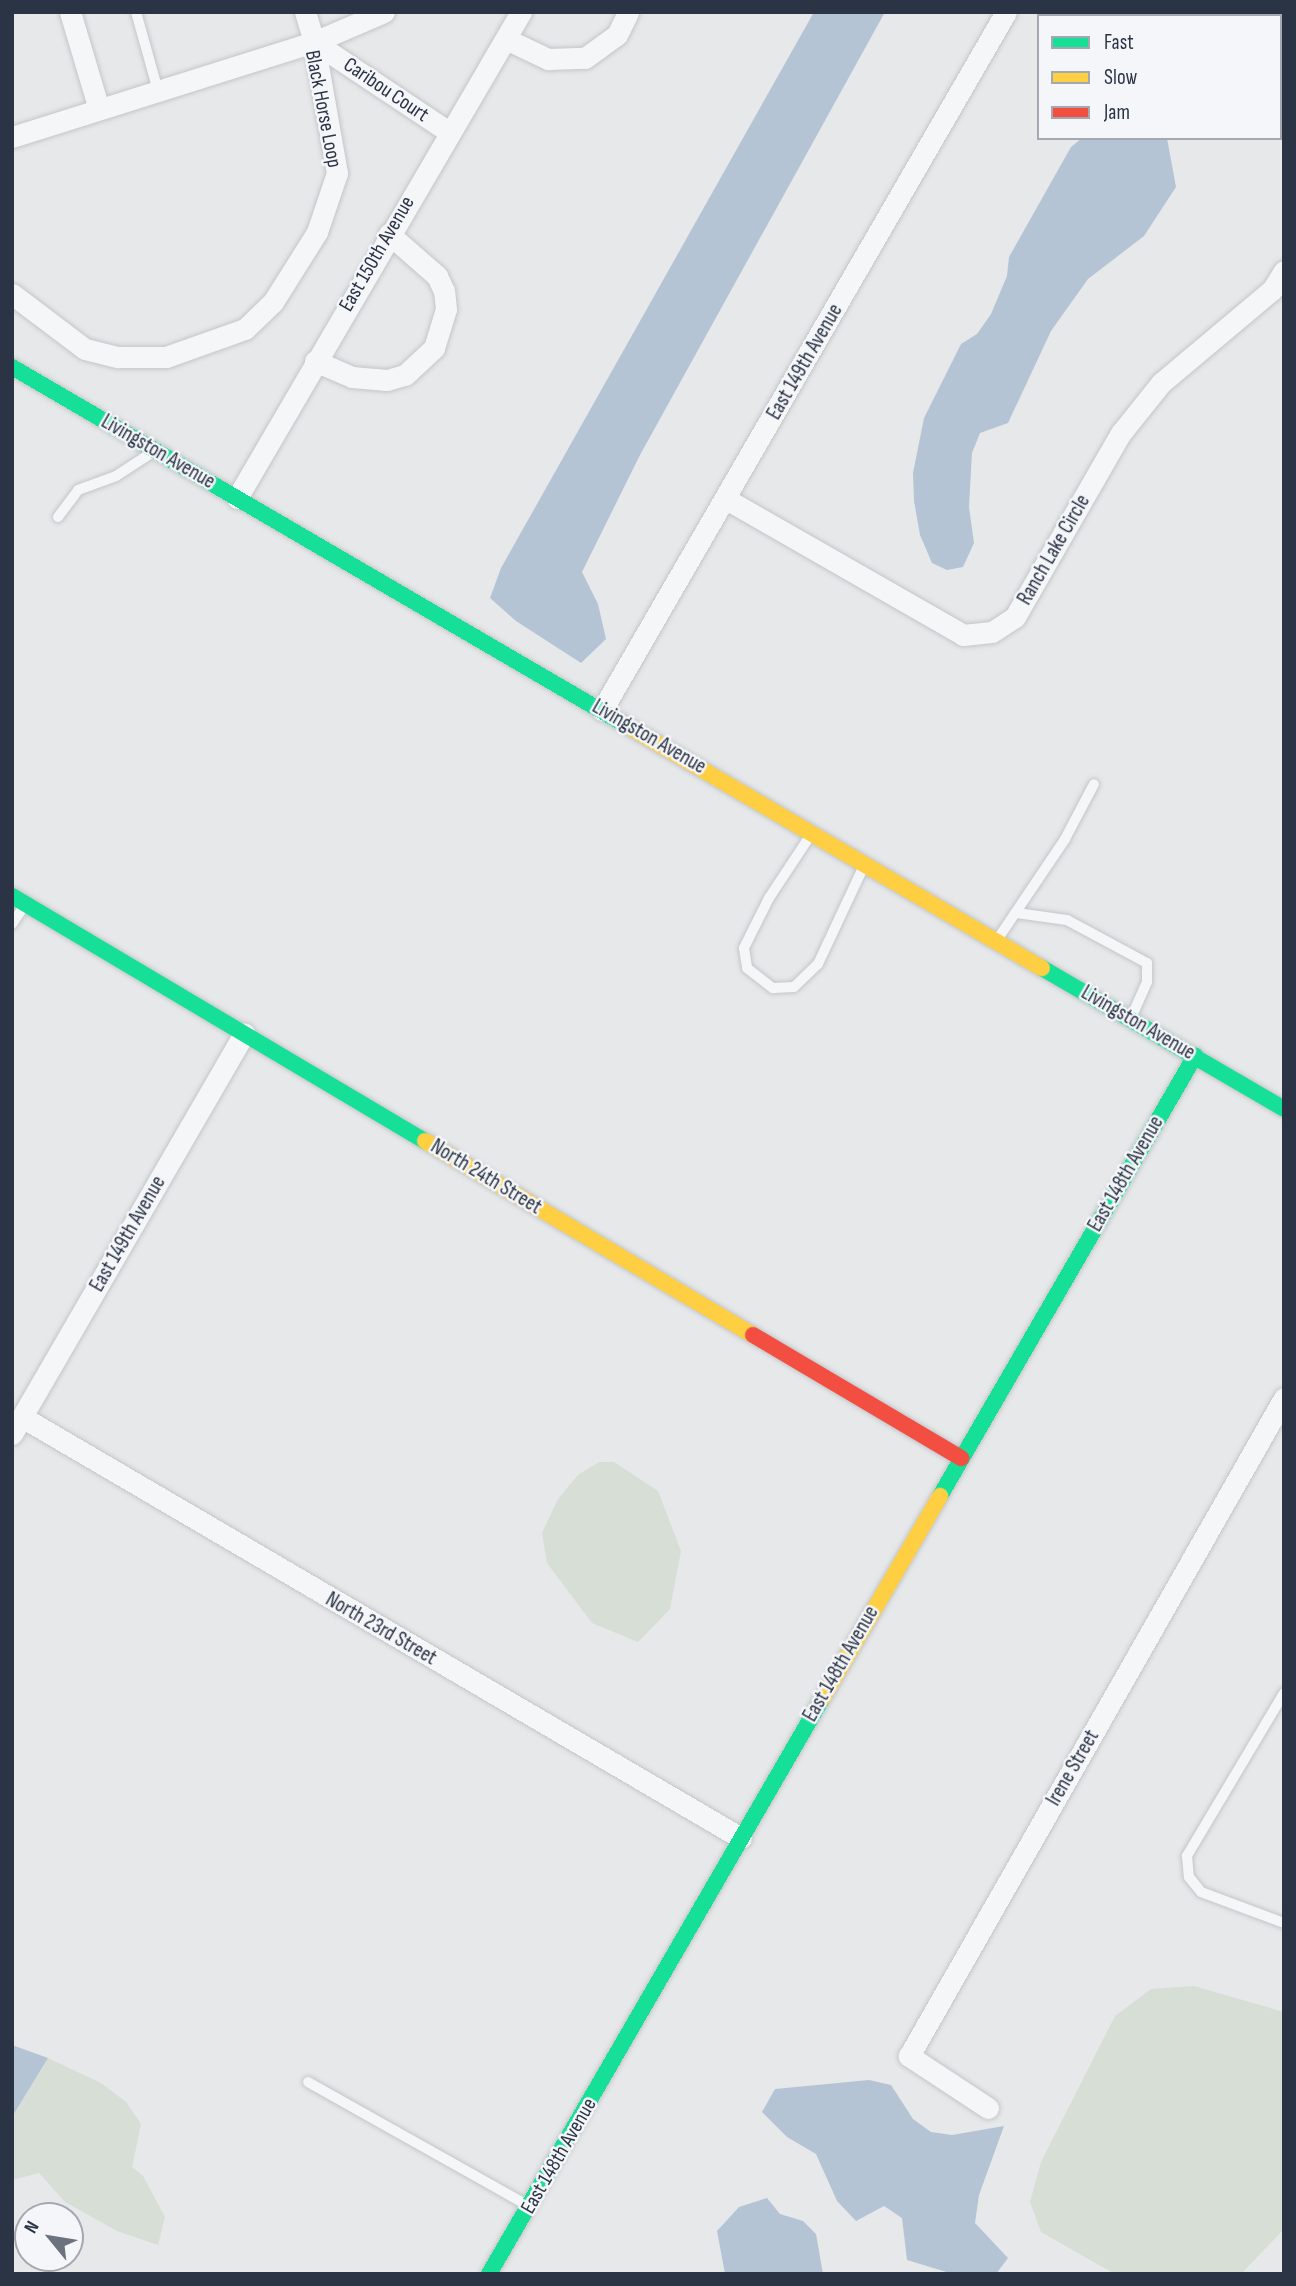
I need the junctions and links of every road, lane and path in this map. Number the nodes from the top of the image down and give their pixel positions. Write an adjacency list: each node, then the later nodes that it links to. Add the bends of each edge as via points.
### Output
1 (70, 12): 11 (street)
2 (136, 12): 10 (lane)
3 (305, 12): 9 (street)
4 (384, 12): 9 (street)
5 (521, 12): 8 (street, East 150th Avenue)
6 (628, 12): 8 (street, via 617,35 585,58 548,59)
7 (1006, 12): 22 (street, East 149th Avenue)
8 (506, 38): 12 (street, East 150th Avenue)
9 (314, 41): 10 (street, Black Horse Loop); 12 (street, Caribou Court); 17 (street, Black Horse Loop, via 337,173 317,232 273,302 245,329 166,357 118,357 85,349)
10 (158, 91): 11 (street, Black Horse Loop)
11 (99, 109): 13 (street, Black Horse Loop)
12 (449, 132): 14 (street, East 150th Avenue)
13 (12, 137)
14 (389, 234): 18 (street, East 150th Avenue); 18 (street, via 437,276 444,291 446,309 434,348 405,375 387,380 352,377)
15 (1284, 271): 16 (street, Ranch Lake Circle)
16 (1278, 294): 22 (street, Ranch Lake Circle, via 1161,383 1121,433 1015,617 992,632 963,635)
17 (12, 295)
18 (315, 361): 21 (street, East 150th Avenue)
19 (12, 367): 20 (street, Livingston Avenue)
20 (155, 450): 21 (street, Livingston Avenue); 23 (lane, via 116,476 78,490)
21 (237, 498): 24 (street, Livingston Avenue)
22 (726, 499): 24 (street, East 149th Avenue)
23 (58, 517)
24 (602, 710): 26 (street, Livingston Avenue)
25 (1094, 784): 29 (lane)
26 (813, 833): 27 (street, Livingston Avenue); 27 (lane, via 769,898 744,948 747,968 773,988 794,987 818,964)
27 (865, 864): 31 (street, Livingston Avenue)
28 (19, 900): 30 (lane); 33 (street, North 24th Street)
29 (1017, 913): 31 (lane); 32 (lane, via 1067,920 1147,964 1147,982)
30 (12, 924)
31 (997, 940): 32 (street, Livingston Avenue)
32 (1131, 1018): 34 (street, Livingston Avenue)
33 (244, 1034): 37 (street, East 149th Avenue); 38 (street, North 24th Street)
34 (1195, 1056): 35 (street, Livingston Avenue); 38 (street, East 148th Avenue)
35 (1284, 1109)
36 (1284, 1398): 43 (street, Irene Street, via 909,2056)
37 (17, 1426): 40 (street, North 23rd Street)
38 (961, 1458): 40 (street, East 148th Avenue)
39 (1284, 1693): 41 (lane, via 1187,1856 1189,1877 1201,1892)
40 (740, 1838): 44 (street, East 148th Avenue)
41 (1284, 1923)
42 (308, 2082): 44 (lane)
43 (988, 2108)
44 (530, 2206): 45 (street, East 148th Avenue)
45 (489, 2274)

